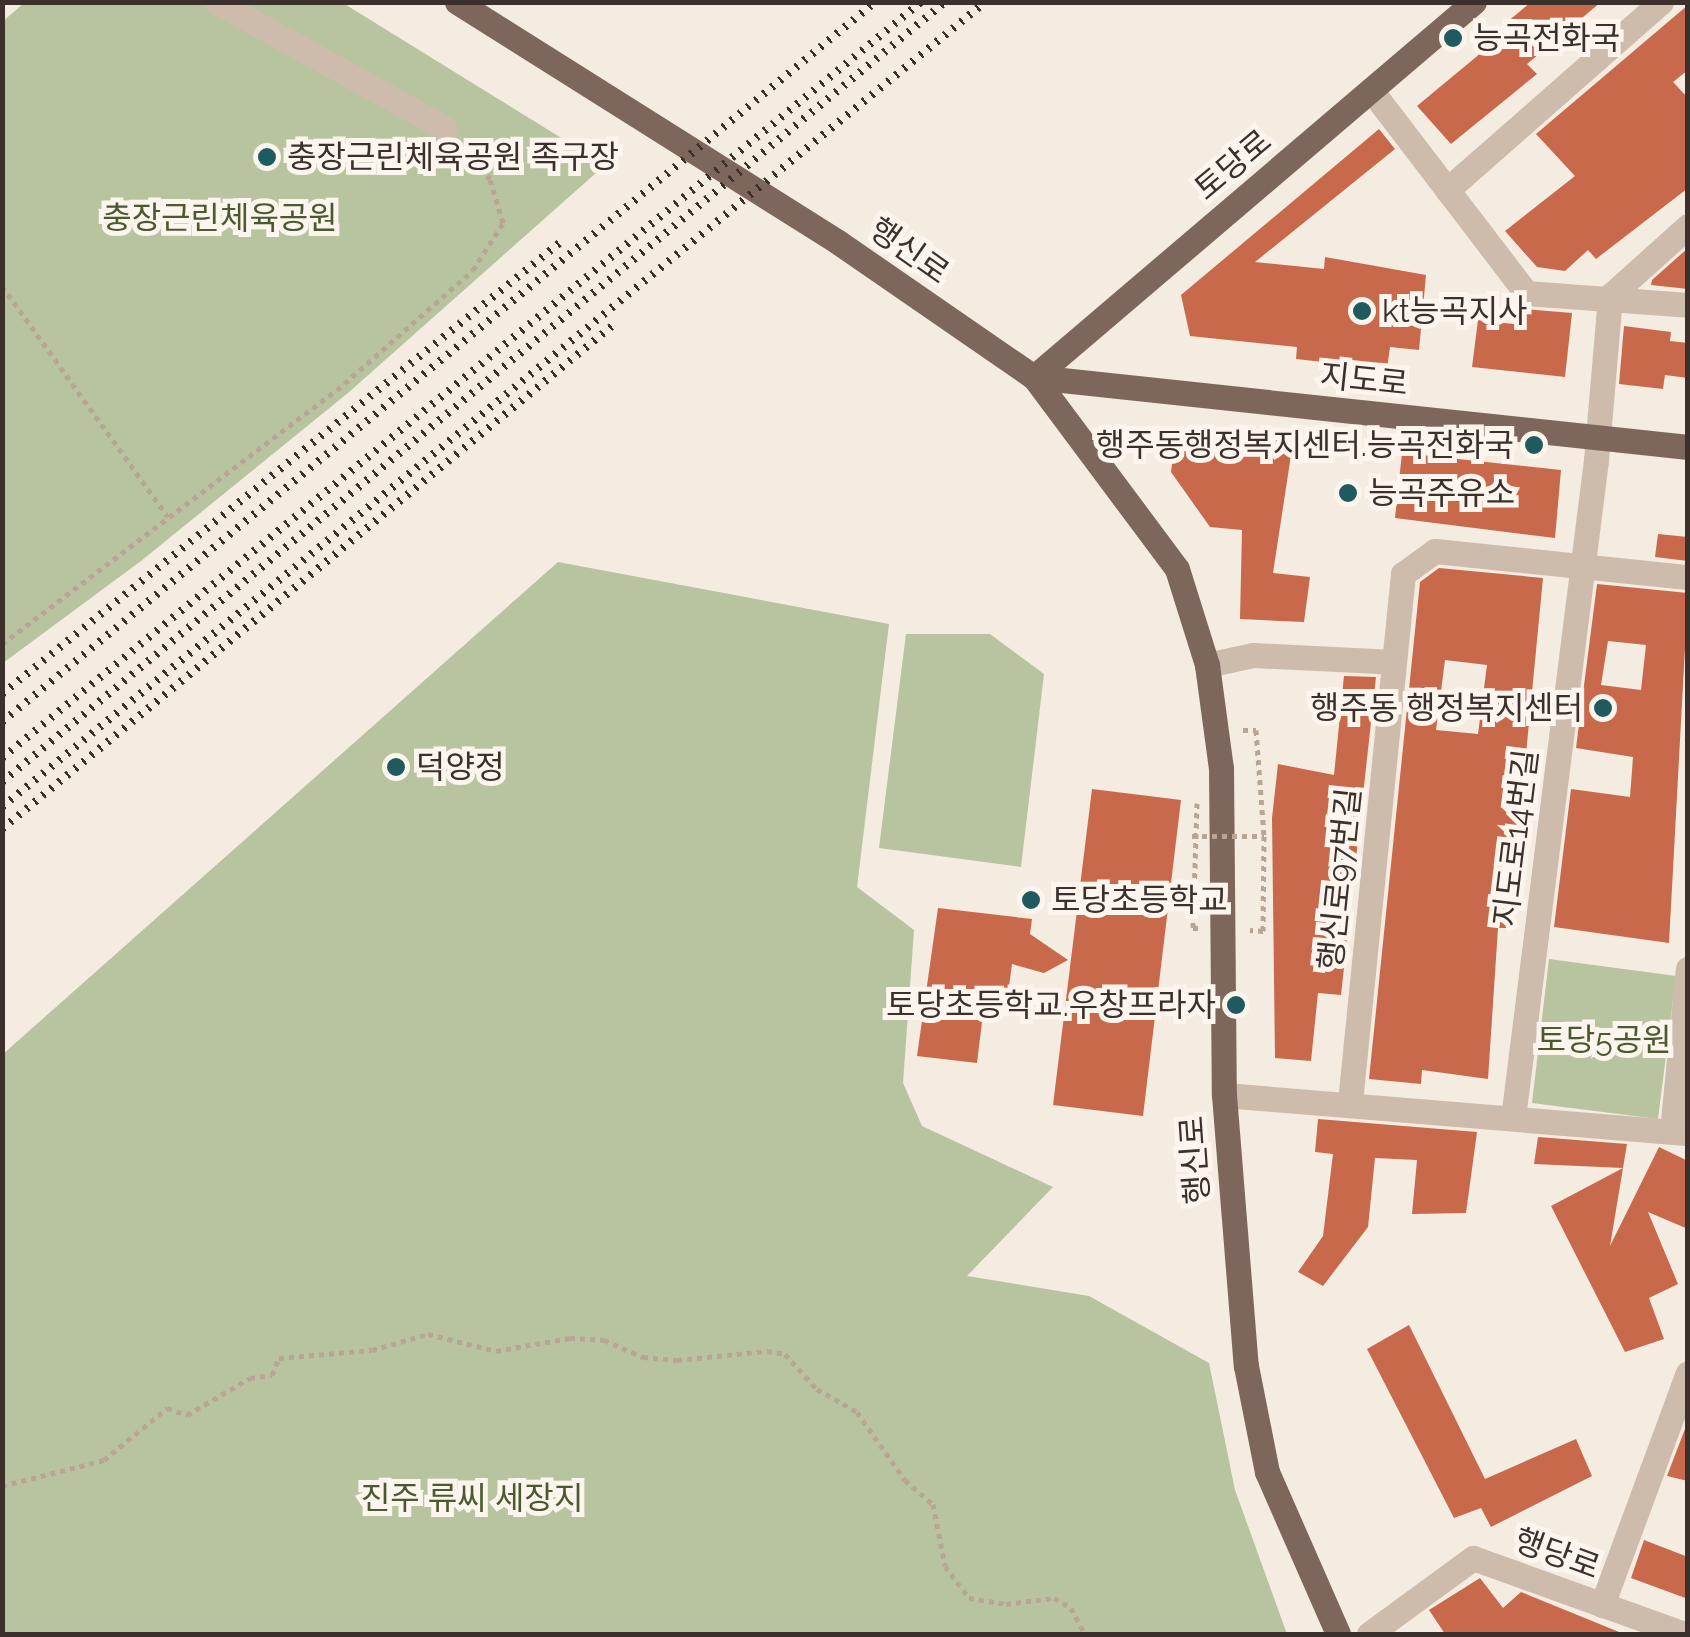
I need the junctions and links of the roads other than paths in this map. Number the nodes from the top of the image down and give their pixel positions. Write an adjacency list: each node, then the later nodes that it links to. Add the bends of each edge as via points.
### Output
1 (217, 2): 6 (street)
2 (457, 2): 11 (main road, 행신로, via 838,242)
3 (1474, 2): 5 (main road, 토당로)
4 (1661, 2): 7 (street)
5 (1371, 90): 7 (street); 11 (main road, 토당로)
6 (446, 128)
7 (1447, 190): 9 (street, via 1526,294)
8 (1688, 226): 9 (street)
9 (1610, 296): 10 (street); 12 (street, 지도로14번길)
10 (1688, 305)
11 (1034, 377): 12 (main road, 지도로); 17 (main road, 행신로, via 1177,569)
12 (1598, 438): 13 (main road, 지도로); 14 (street, 지도로14번길)
13 (1688, 447)
14 (1582, 566): 15 (street); 16 (street, via 1436,550 1403,574); 21 (street, 지도로14번길)
15 (1688, 577)
16 (1394, 662): 17 (street, via 1253,655); 20 (street, 행신로97번길)
17 (1206, 665): 19 (main road, 행신로, via 1226,830)
18 (1688, 970): 22 (street)
19 (1224, 1094): 20 (street); 25 (main road, 행신로, via 1246,1366 1267,1472)
20 (1350, 1102): 21 (street)
21 (1513, 1118): 22 (street)
22 (1680, 1132)
23 (1688, 1373): 24 (street)
24 (1602, 1604): 26 (street, 행당로, via 1473,1558); 27 (street, 행당로)
25 (1338, 1634)
26 (1369, 1634)
27 (1684, 1634)

